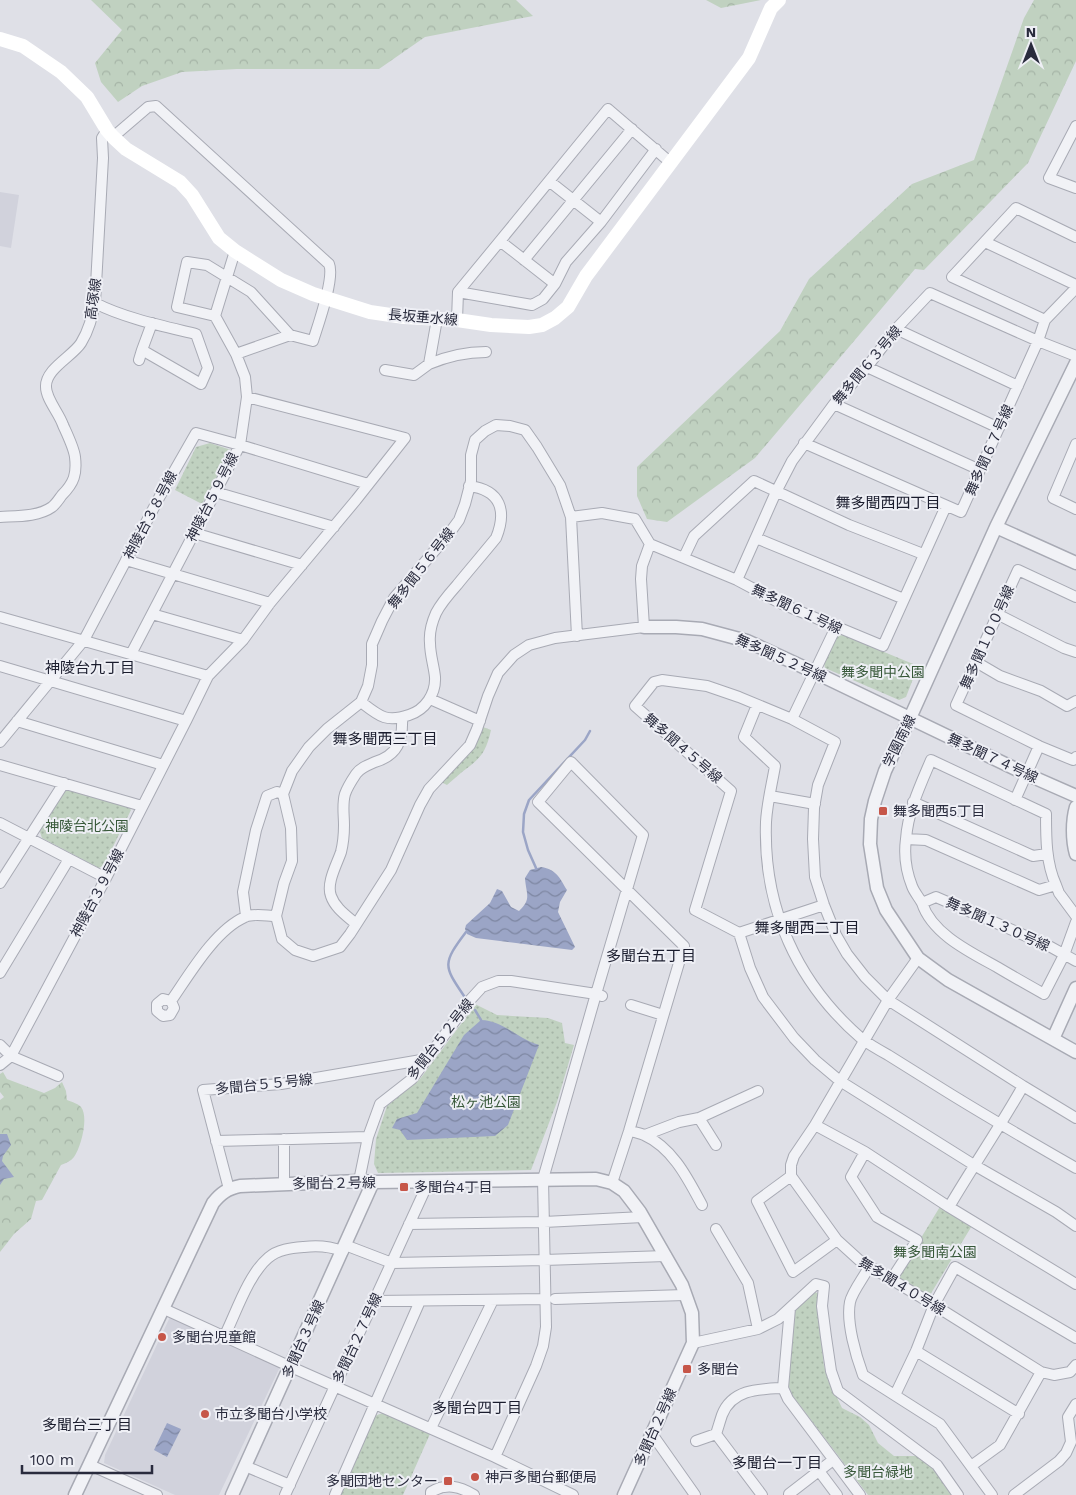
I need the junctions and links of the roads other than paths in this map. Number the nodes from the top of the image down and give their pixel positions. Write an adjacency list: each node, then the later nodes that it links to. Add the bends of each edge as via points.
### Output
1 (779, 0): 8 (main road, 長坂垂水線, via 771,8 749,58)
2 (0, 39): 5 (main road, 長坂垂水線, via 23,46 61,72 87,97)
3 (1076, 126): 6 (street)
4 (632, 129): 7 (street); 9 (street, via 608,109); 11 (street)
5 (110, 134): 16 (main road, 長坂垂水線, via 126,149 180,182 219,238); 22 (street, via 148,107 156,106 329,264 332,270); 23 (street, 高塚線, via 102,138)
6 (1072, 146): 10 (street, via 1049,178)
7 (656, 149): 8 (street); 12 (street)
8 (671, 163): 26 (main road, 長坂垂水線, via 586,276 568,307 555,318 529,327 491,326)
9 (550, 181): 11 (street); 14 (street)
10 (1076, 188)
11 (574, 200): 12 (street); 17 (street)
12 (601, 222): 19 (street, via 566,262)
13 (1076, 237): 15 (street, via 1016,208)
14 (500, 242): 17 (street); 21 (street)
15 (985, 242): 20 (street); 27 (street, via 952,277)
16 (235, 251): 18 (street); 22 (main road, 長坂垂水線, via 281,280)
17 (524, 260): 19 (street)
18 (228, 278): 24 (street); 24 (street, via 207,265 187,262 177,307); 30 (street, via 252,292)
19 (555, 284): 21 (street, via 543,299 532,305)
20 (1076, 286): 27 (street)
21 (458, 292): 26 (street)
22 (326, 298): 25 (main road, 長坂垂水線, via 370,312); 30 (street, via 313,341)
23 (95, 303): 28 (street); 54 (street, 高塚線, via 90,325 80,344 57,366 46,387 75,455 76,472 71,486 52,507 41,512)
24 (215, 316): 33 (street, 神陵台５９号線)
25 (437, 319): 26 (main road, 長坂垂水線); 36 (street)
26 (457, 320)
27 (1045, 320): 31 (street, 舞多聞６７号線)
28 (152, 323): 28 (street, via 140,355 201,384 208,368 196,334)
29 (896, 329): 31 (street, 舞多聞６３号線, via 930,293); 37 (street, 舞多聞６３号線); 39 (street)
30 (290, 335): 33 (street)
31 (1038, 341): 34 (street, 舞多聞６３号線); 39 (street, 舞多聞６７号線)
32 (486, 352): 36 (street, via 447,356)
33 (236, 354): 40 (street, 神陵台５９号線, via 245,377)
34 (1076, 356)
35 (1076, 363): 57 (street, 学園南線)
36 (429, 364): 38 (street, via 414,375)
37 (867, 367): 41 (street, 舞多聞６３号線); 42 (street)
38 (385, 370)
39 (1018, 386): 42 (street, 舞多聞６７号線)
40 (247, 397): 45 (street, 神陵台５９号線); 48 (street, 神陵台３９号線, via 405,438)
41 (834, 404): 43 (street, 舞多聞６３号線); 47 (street)
42 (999, 428): 47 (street, 舞多聞６７号線)
43 (804, 443): 51 (street, 舞多聞６３号線); 52 (street, 舞多聞６７号線)
44 (1076, 444): 46 (street)
45 (240, 445): 48 (street, 神陵台３８号線); 50 (street, 神陵台５９号線); 63 (street, 神陵台３８号線, via 196,433)
46 (1073, 457): 53 (street, via 1052,498)
47 (980, 470): 52 (street, 舞多聞６７号線, via 962,512)
48 (368, 484): 56 (street, 神陵台３９号線)
49 (469, 486): 55 (street, 舞多聞５６号線, via 475,440 496,425 525,430 560,486); 86 (street, via 487,490 499,503 502,517 496,538 437,612 430,641 435,675); 88 (street, 舞多聞５６号線, via 459,520 394,598 382,620 372,644 372,665)
50 (215, 492): 56 (street); 58 (street, 神陵台５９号線)
51 (776, 492): 59 (street, 舞多聞６３号線); 61 (street); 62 (street, via 754,480 694,536)
52 (946, 506): 61 (street, 舞多聞６１号線)
53 (1076, 509)
54 (0, 516)
55 (571, 517): 60 (street, via 602,513 634,520); 76 (street, 舞多聞５６号線)
56 (334, 527): 65 (street, 神陵台３９号線)
57 (996, 527): 64 (street); 91 (street, 学園南線)
58 (194, 533): 65 (street); 66 (street, 神陵台５９号線)
59 (756, 538): 67 (street, 舞多聞６３号線); 69 (street)
60 (650, 544): 62 (street, 舞多聞６１号線); 74 (street, via 640,579)
61 (923, 554): 69 (street, 舞多聞６１号線)
62 (684, 557): 67 (street, 舞多聞６１号線)
63 (126, 560): 66 (street); 77 (street, 神陵台３８号線)
64 (1076, 563)
65 (302, 565): 70 (street, 神陵台３９号線)
66 (173, 573): 70 (street); 71 (street, 神陵台５９号線)
67 (737, 580): 75 (street, 舞多聞６１号線)
68 (1076, 597): 72 (street, 舞多聞１００号線, via 1018,570)
69 (904, 599): 75 (street, 舞多聞６１号線, via 883,646)
70 (270, 603): 78 (street, 神陵台３９号線)
71 (152, 614): 78 (street); 80 (street, 神陵台５９号線)
72 (997, 614): 79 (street); 81 (street, 舞多聞１００号線)
73 (0, 617): 77 (street)
74 (644, 627): 76 (street); 83 (street, 舞多聞５２号線, via 702,629 725,634)
75 (836, 627): 83 (street)
76 (577, 636): 95 (street, via 529,645 514,655 498,673)
77 (84, 640): 80 (street); 85 (street, 神陵台３８号線)
78 (243, 640): 84 (street, 神陵台３９号線)
79 (1076, 652)
80 (131, 654): 84 (street)
81 (976, 662): 87 (street, via 1067,706); 97 (street, 舞多聞１００号線, via 956,705)
82 (0, 666): 85 (street)
83 (814, 672): 91 (street, 舞多聞５２号線); 92 (street)
84 (208, 676): 94 (street, 神陵台３９号線)
85 (50, 681): 93 (street, 神陵台３８号線); 94 (street)
86 (430, 699): 90 (street, via 424,707); 95 (street)
87 (1076, 701)
88 (361, 702): 90 (street, via 389,719); 103 (street, via 309,747 292,771)
89 (757, 705): 92 (street, 舞多聞４５号線); 104 (street, via 744,737 776,766); 129 (street, 舞多聞４５号線, via 707,686 662,680 654,682 635,706 731,790 695,910)
90 (402, 718): 128 (street, via 400,741 392,753 358,772 345,795 342,842 330,895 339,909)
91 (910, 718): 101 (street, 舞多聞７４号線); 131 (street, 学園南線, via 885,771 871,820 870,844 878,888 886,910)
92 (792, 719): 108 (street, 舞多聞４５号線, via 835,742 818,785)
93 (17, 721): 96 (street, 神陵台３８号線); 100 (street)
94 (186, 721): 100 (street, 神陵台３９号線)
95 (480, 722): 128 (street, via 470,745 430,789 420,805 391,870)
96 (0, 742)
97 (1038, 746): 98 (street, via 1073,760); 101 (street)
98 (1076, 757)
99 (0, 765): 102 (street)
100 (163, 765): 109 (street, 神陵台３９号線)
101 (1026, 774): 105 (street, 舞多聞７４号線); 106 (street)
102 (64, 784): 109 (street); 112 (street)
103 (283, 794): 123 (street, via 277,792 267,796 256,830 243,892); 124 (street, via 291,828 292,861)
104 (770, 796): 108 (street); 126 (street, via 766,821 767,862)
105 (1076, 796)
106 (1015, 800): 107 (street, via 931,760); 114 (street, via 1046,814)
107 (913, 802): 113 (street); 114 (street, via 1033,856)
108 (815, 804): 122 (street, 舞多聞４５号線, via 812,839 815,876)
109 (142, 806): 117 (street, 神陵台３９号線)
110 (1076, 807): 115 (street, via 1073,844)
111 (0, 822): 112 (street)
112 (30, 838): 116 (street); 118 (street)
113 (906, 839): 119 (street, via 926,840 1040,890); 121 (street, via 912,887)
114 (1047, 854): 119 (street)
115 (1076, 854)
116 (69, 859): 117 (street); 133 (street)
117 (106, 878): 144 (street, 神陵台３９号線)
118 (0, 883)
119 (1056, 885): 125 (street)
120 (628, 890): 120 (street, via 643,835 571,762 538,802); 135 (street); 139 (street, via 684,946)
121 (922, 903): 130 (street, 舞多聞１３０号線, via 936,897); 130 (street, 舞多聞１３０号線, via 939,929 960,947 1044,994)
122 (824, 905): 126 (street); 136 (street, 舞多聞４５号線, via 847,954)
123 (246, 916): 124 (street); 137 (street, via 217,937)
124 (276, 916): 128 (street, via 282,939 295,950 313,956 340,947)
125 (1076, 916)
126 (779, 919): 129 (street); 141 (street, via 800,966 814,988 834,1013)
127 (1076, 922): 130 (street)
128 (356, 924)
129 (739, 933): 148 (street, via 763,997 794,1038)
130 (1064, 955): 132 (street, 舞多聞１３０号線)
131 (918, 958): 136 (street); 140 (street, 学園南線, via 948,980)
132 (1076, 961)
133 (0, 973)
134 (1076, 988): 140 (street)
135 (599, 995): 145 (street, 多聞台５２号線, via 498,981 482,987 471,999); 165 (street)
136 (888, 1000): 141 (street); 149 (street, 舞多聞４５号線)
137 (171, 1001)
138 (631, 1005): 139 (street)
139 (663, 1014): 155 (street)
140 (1053, 1039): 143 (street, 学園南線)
141 (864, 1041): 148 (street); 154 (street)
142 (0, 1045): 144 (street)
143 (1076, 1052)
144 (11, 1056): 146 (street, 神陵台３９号線); 147 (street)
145 (427, 1059): 157 (street, 多聞台５２号線, via 412,1079 380,1104); 159 (street, 多聞台５５号線, via 281,1084 202,1090)
146 (0, 1065)
147 (58, 1076)
148 (840, 1080): 153 (street); 162 (street)
149 (1024, 1086): 152 (street, 舞多聞４５号線); 154 (street)
150 (758, 1090): 151 (street)
151 (699, 1118): 156 (street); 160 (street)
152 (1076, 1118)
153 (815, 1125): 161 (street); 164 (street, via 794,1156)
154 (1001, 1125): 162 (street); 163 (street)
155 (629, 1130): 156 (street); 169 (street)
156 (645, 1135): 172 (street, via 666,1149 683,1170)
157 (368, 1137): 158 (street); 166 (street, 多聞台５２号線)
158 (284, 1139): 159 (street); 170 (street)
159 (216, 1141): 171 (street, 多聞台５５号線)
160 (716, 1145)
161 (865, 1152): 173 (street); 185 (street, via 851,1177 877,1217 917,1240)
162 (974, 1165): 173 (street); 177 (street)
163 (1076, 1168)
164 (791, 1176): 179 (street, 舞多聞４０号線); 179 (street, via 757,1201 793,1272)
165 (543, 1179): 167 (street, 多聞台２号線); 169 (street, 多聞台２号線, via 596,1179); 175 (street)
166 (359, 1181): 168 (street, 多聞台２号線); 170 (street, 多聞台２号線)
167 (429, 1181): 168 (street, 多聞台２号線); 176 (street, 多聞台２７号線)
168 (374, 1182): 180 (street, 多聞台３号線)
169 (612, 1183): 174 (street, 多聞台２号線, via 624,1191)
170 (284, 1184): 171 (street, 多聞台２号線)
171 (229, 1189): 194 (street, via 213,1203)
172 (702, 1205)
173 (949, 1206): 186 (street)
174 (643, 1217): 175 (street); 181 (street, 多聞台２号線)
175 (544, 1222): 176 (street); 182 (street)
176 (409, 1224): 183 (street, 多聞台２７号線)
177 (1076, 1226)
178 (716, 1228): 195 (street, via 748,1283)
179 (837, 1240): 184 (street, 舞多聞４０号線)
180 (344, 1248): 183 (street); 196 (street, via 318,1245 288,1248 269,1257 254,1273); 201 (street, 多聞台３号線)
181 (666, 1256): 182 (street); 187 (street, 多聞台２号線)
182 (544, 1260): 183 (street); 188 (street)
183 (392, 1263): 190 (street, 多聞台２７号線)
184 (870, 1268): 185 (street, 舞多聞４０号線); 205 (street, via 850,1300 848,1319 864,1375)
185 (891, 1280): 192 (street, 舞多聞４０号線)
186 (1076, 1284)
187 (685, 1295): 188 (street); 198 (street, 多聞台２号線, via 692,1313)
188 (550, 1299): 189 (street); 213 (street, via 543,1346)
189 (493, 1300): 191 (street); 209 (street)
190 (374, 1301): 191 (street); 203 (street, 多聞台２７号線)
191 (420, 1301): 206 (street)
192 (934, 1305): 197 (street, via 956,1267); 199 (street); 202 (street, 舞多聞４０号線)
193 (790, 1308): 195 (street, via 778,1320); 204 (street); 236 (street, via 816,1284 824,1286 822,1306 826,1337 831,1371 838,1390 937,1465)
194 (164, 1309): 196 (street); 215 (street)
195 (758, 1329): 198 (street)
196 (224, 1336): 201 (street)
197 (1076, 1338)
198 (693, 1344): 210 (street, 多聞台２号線)
199 (916, 1351): 205 (street); 208 (street)
200 (1076, 1365): 202 (street, via 1070,1372 1054,1375)
201 (291, 1367): 203 (street); 216 (street, 多聞台３号線)
202 (1041, 1372): 208 (street)
203 (336, 1386): 206 (street); 219 (street, 多聞台２７号線)
204 (783, 1388): 211 (street, via 759,1389 735,1397 723,1413); 214 (street)
205 (895, 1395): 217 (street, via 940,1424)
206 (375, 1404): 209 (street); 227 (street)
207 (1076, 1404): 238 (street, via 1068,1417 1071,1442 1066,1453)
208 (1018, 1414): 217 (street, via 1000,1445)
209 (431, 1428): 213 (street)
210 (652, 1434): 222 (street, 多聞台２号線); 231 (street)
211 (716, 1434): 212 (street); 232 (street)
212 (696, 1441)
213 (495, 1457): 221 (street)
214 (834, 1460): 218 (street); 235 (street)
215 (90, 1465): 220 (street); 223 (street)
216 (245, 1466): 219 (street); 225 (street, 多聞台３号線)
217 (971, 1466): 237 (street)
218 (819, 1471): 233 (street); 234 (street)
219 (290, 1485): 226 (street, 多聞台２７号線)
220 (136, 1491): 224 (street)
221 (559, 1492): 230 (street)
222 (626, 1494)
223 (75, 1495)
224 (157, 1495)
225 (232, 1495)
226 (285, 1495)
227 (335, 1495)
228 (430, 1495): 229 (street, via 441,1486 463,1488)
229 (474, 1495)
230 (573, 1495)
231 (695, 1495)
232 (762, 1495)
233 (790, 1495)
234 (837, 1495)
235 (860, 1495)
236 (958, 1495)
237 (992, 1495)
238 (1014, 1495)

